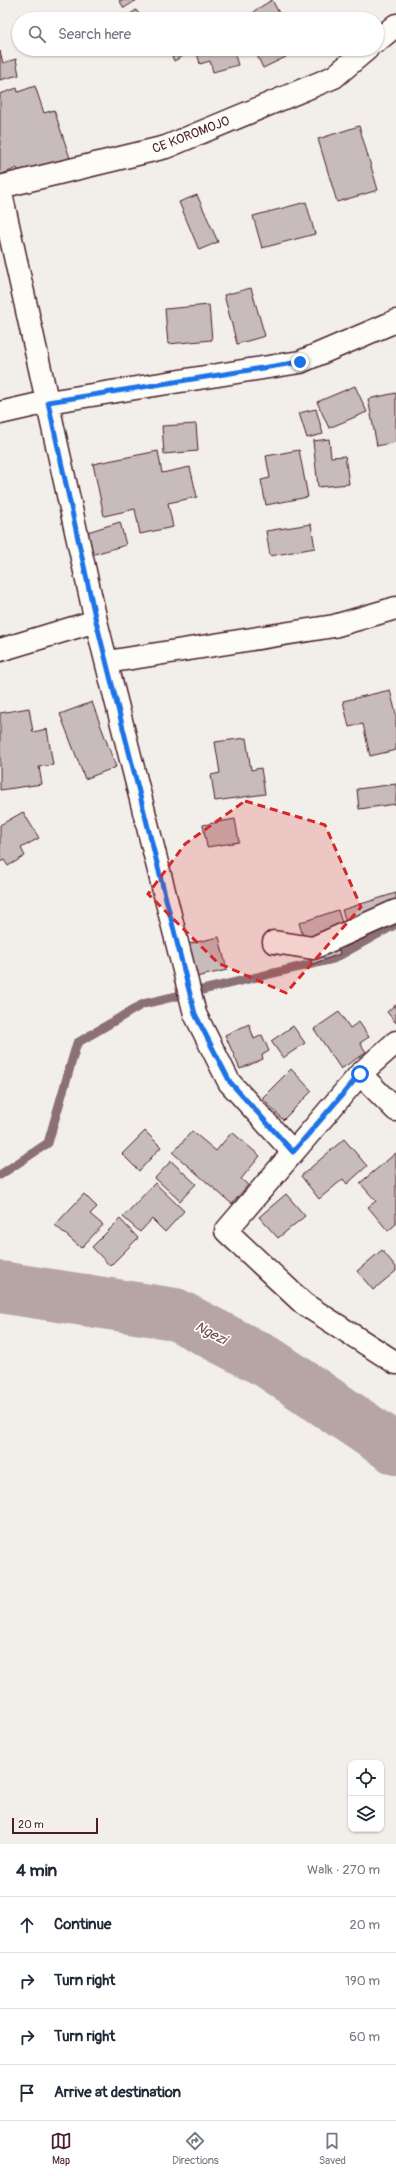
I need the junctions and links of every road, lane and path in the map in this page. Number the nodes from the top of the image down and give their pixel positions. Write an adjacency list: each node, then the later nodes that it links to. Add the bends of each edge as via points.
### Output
1 (396, 26): 2 (street)
2 (384, 35)
3 (359, 56): 4 (street, CE KOROMOJO, via 334,77 166,146)
4 (0, 188): 6 (street)
5 (396, 321): 6 (street, via 300,362)
6 (48, 402): 7 (street); 9 (street)
7 (0, 413)
8 (396, 608): 11 (street, via 334,626)
9 (96, 621): 10 (street); 11 (street)
10 (0, 650)
11 (107, 662): 17 (street, via 195,1014 230,1082)
12 (396, 911): 13 (street, via 313,948)
13 (274, 942)
14 (396, 1042): 15 (street)
15 (360, 1074): 16 (street); 17 (street)
16 (396, 1110)
17 (293, 1152): 18 (street, via 226,1231 304,1304)
18 (396, 1363)

